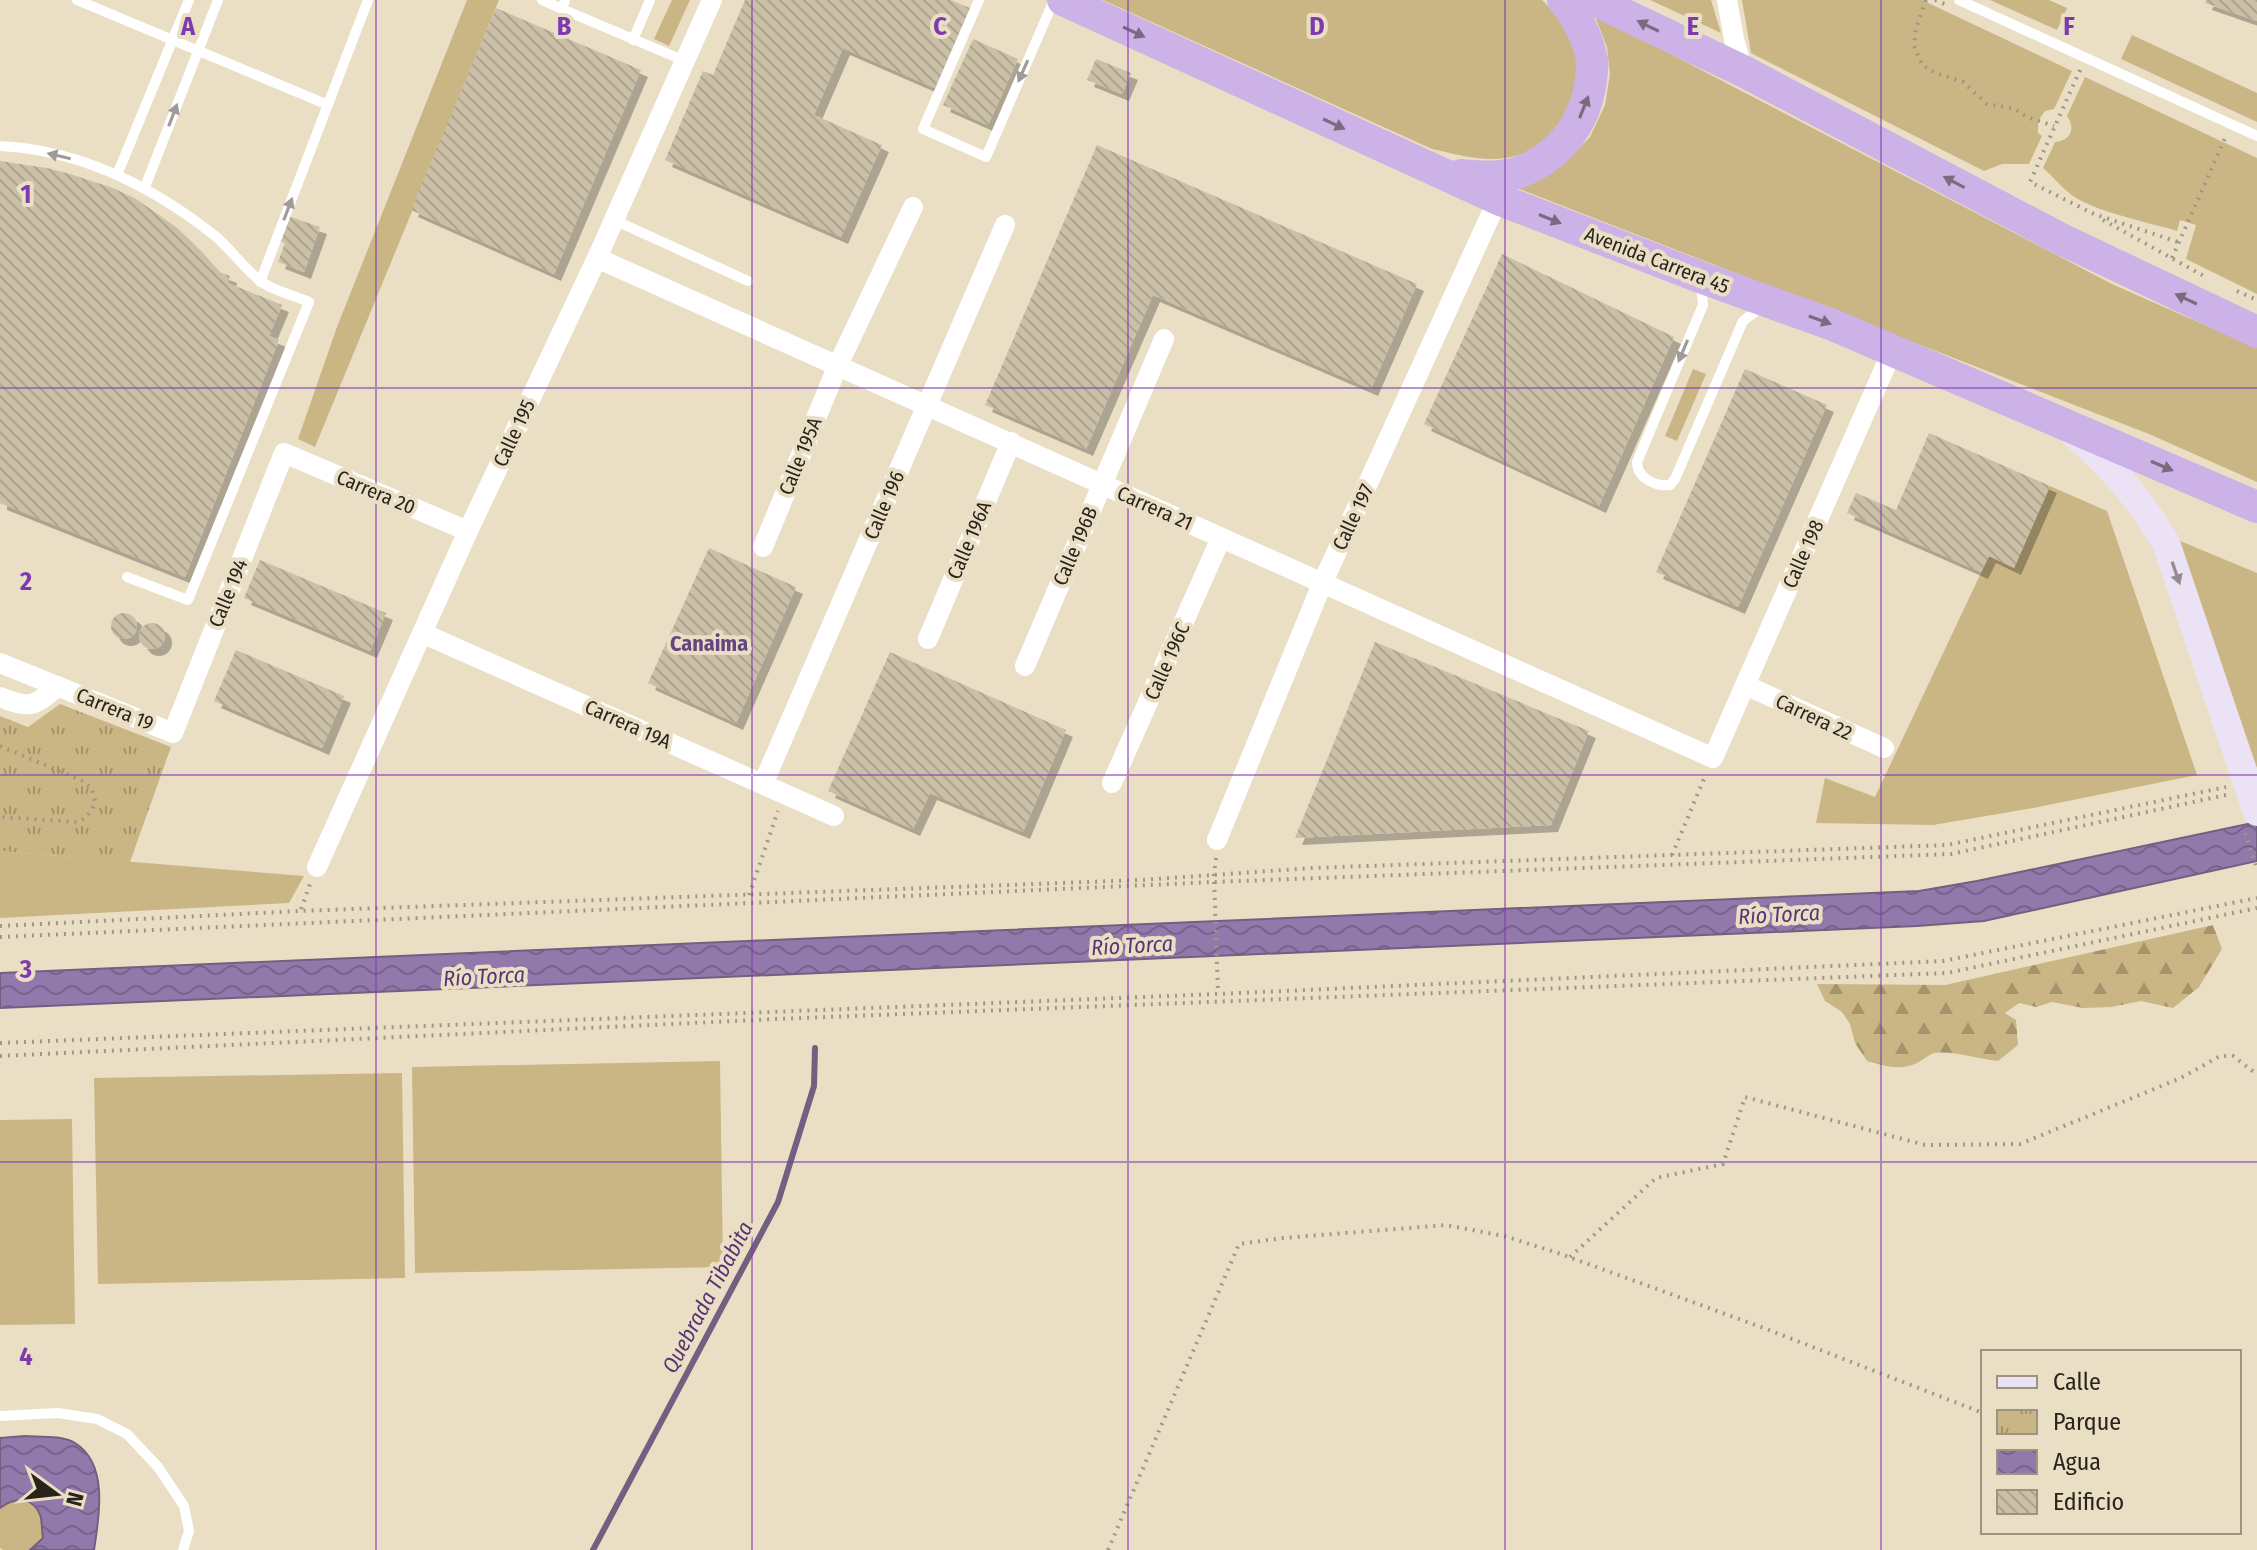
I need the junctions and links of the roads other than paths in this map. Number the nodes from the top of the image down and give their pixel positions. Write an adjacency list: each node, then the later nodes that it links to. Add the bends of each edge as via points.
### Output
1 (77, 0): 16 (lane)
2 (189, 0): 16 (lane)
3 (218, 0): 18 (lane)
4 (368, 0): 21 (lane)
5 (542, 0): 15 (lane)
6 (650, 0): 17 (lane)
7 (712, 0): 19 (street, Calle 195)
8 (979, 0): 9 (lane, one-way to 8, via 986,157 923,129)
9 (1054, 0)
10 (1063, 0): 24 (highway, Avenida Carrera 45, one-way to 24)
11 (1563, 0): 24 (highway, one-way to 11, via 1492,178 1525,171 1554,153 1576,128 1589,96 1592,62 1582,29)
12 (1594, 0): 20 (highway, one-way to 12)
13 (1727, 0): 20 (street)
14 (1959, 0): 22 (lane)
15 (563, 4): 17 (lane)
16 (173, 40): 18 (lane); 25 (lane)
17 (633, 40): 19 (lane)
18 (198, 51): 21 (lane); 26 (lane, one-way to 18)
19 (685, 61): 29 (street, Calle 195)
20 (1743, 71): 36 (highway, one-way to 20, via 2061,239)
21 (328, 105): 34 (lane, one-way to 21)
22 (2257, 136)
23 (0, 146): 25 (lane, one-way to 23, via 67,157)
24 (1427, 167): 27 (highway, Avenida Carrera 45)
25 (117, 175): 26 (lane)
26 (145, 187): 34 (lane, via 217,237)
27 (1498, 199): 32 (highway, Avenida Carrera 45, one-way to 32); 50 (street, Calle 197)
28 (913, 207): 39 (street, Calle 195A)
29 (614, 220): 31 (street, Calle 195); 33 (lane)
30 (1005, 225): 40 (street, Calle 196)
31 (597, 258): 39 (street, Carrera 21); 46 (street, Calle 195)
32 (1700, 277): 35 (highway, Avenida Carrera 45); 35 (lane, one-way to 35, via 1703,305 1637,462 1641,476 1663,486 1675,479 1743,321)
33 (748, 281)
34 (260, 282): 49 (lane, via 309,302 188,600)
35 (1768, 302): 38 (highway, Avenida Carrera 45, one-way to 38)
36 (2257, 332)
37 (1164, 339): 44 (street, Calle 196B)
38 (1893, 349): 41 (highway, Avenida Carrera 45); 55 (street, Calle 198)
39 (838, 365): 40 (street, Carrera 21); 48 (street, Calle 195A)
40 (927, 405): 42 (street, Carrera 21); 62 (street, Calle 196)
41 (2063, 424): 45 (highway, Avenida Carrera 45, one-way to 45); 63 (main road, one-way to 63, via 2145,507 2166,543)
42 (1011, 442): 44 (street, Carrera 21); 52 (street, Calle 196A)
43 (284, 453): 46 (street, Carrera 20); 58 (street, Calle 194)
44 (1101, 484): 47 (street, Carrera 21); 54 (street, Calle 196B)
45 (2257, 507)
46 (468, 531): 51 (street, Calle 195)
47 (1221, 538): 50 (street, Carrera 21); 61 (street, Calle 196C)
48 (763, 547)
49 (127, 577)
50 (1322, 584): 60 (street, Carrera 21); 65 (street, Calle 197)
51 (422, 633): 62 (street, Carrera 19A); 66 (street, Calle 195)
52 (928, 639)
53 (0, 663): 56 (street, Carrera 19)
54 (1025, 666)
55 (1745, 685): 59 (street, Carrera 22); 60 (street, Calle 198)
56 (58, 686): 57 (street, Carrera 19, via 35,705); 58 (street, Carrera 19)
57 (0, 697)
58 (173, 733)
59 (1884, 748)
60 (1713, 758)
61 (1112, 783)
62 (763, 784): 64 (street, Carrera 19A)
63 (2250, 803)
64 (834, 816)
65 (1217, 840)
66 (317, 867)
67 (0, 1416): 68 (lane, via 58,1413 97,1419 127,1434 184,1506 189,1531)
68 (183, 1550)

